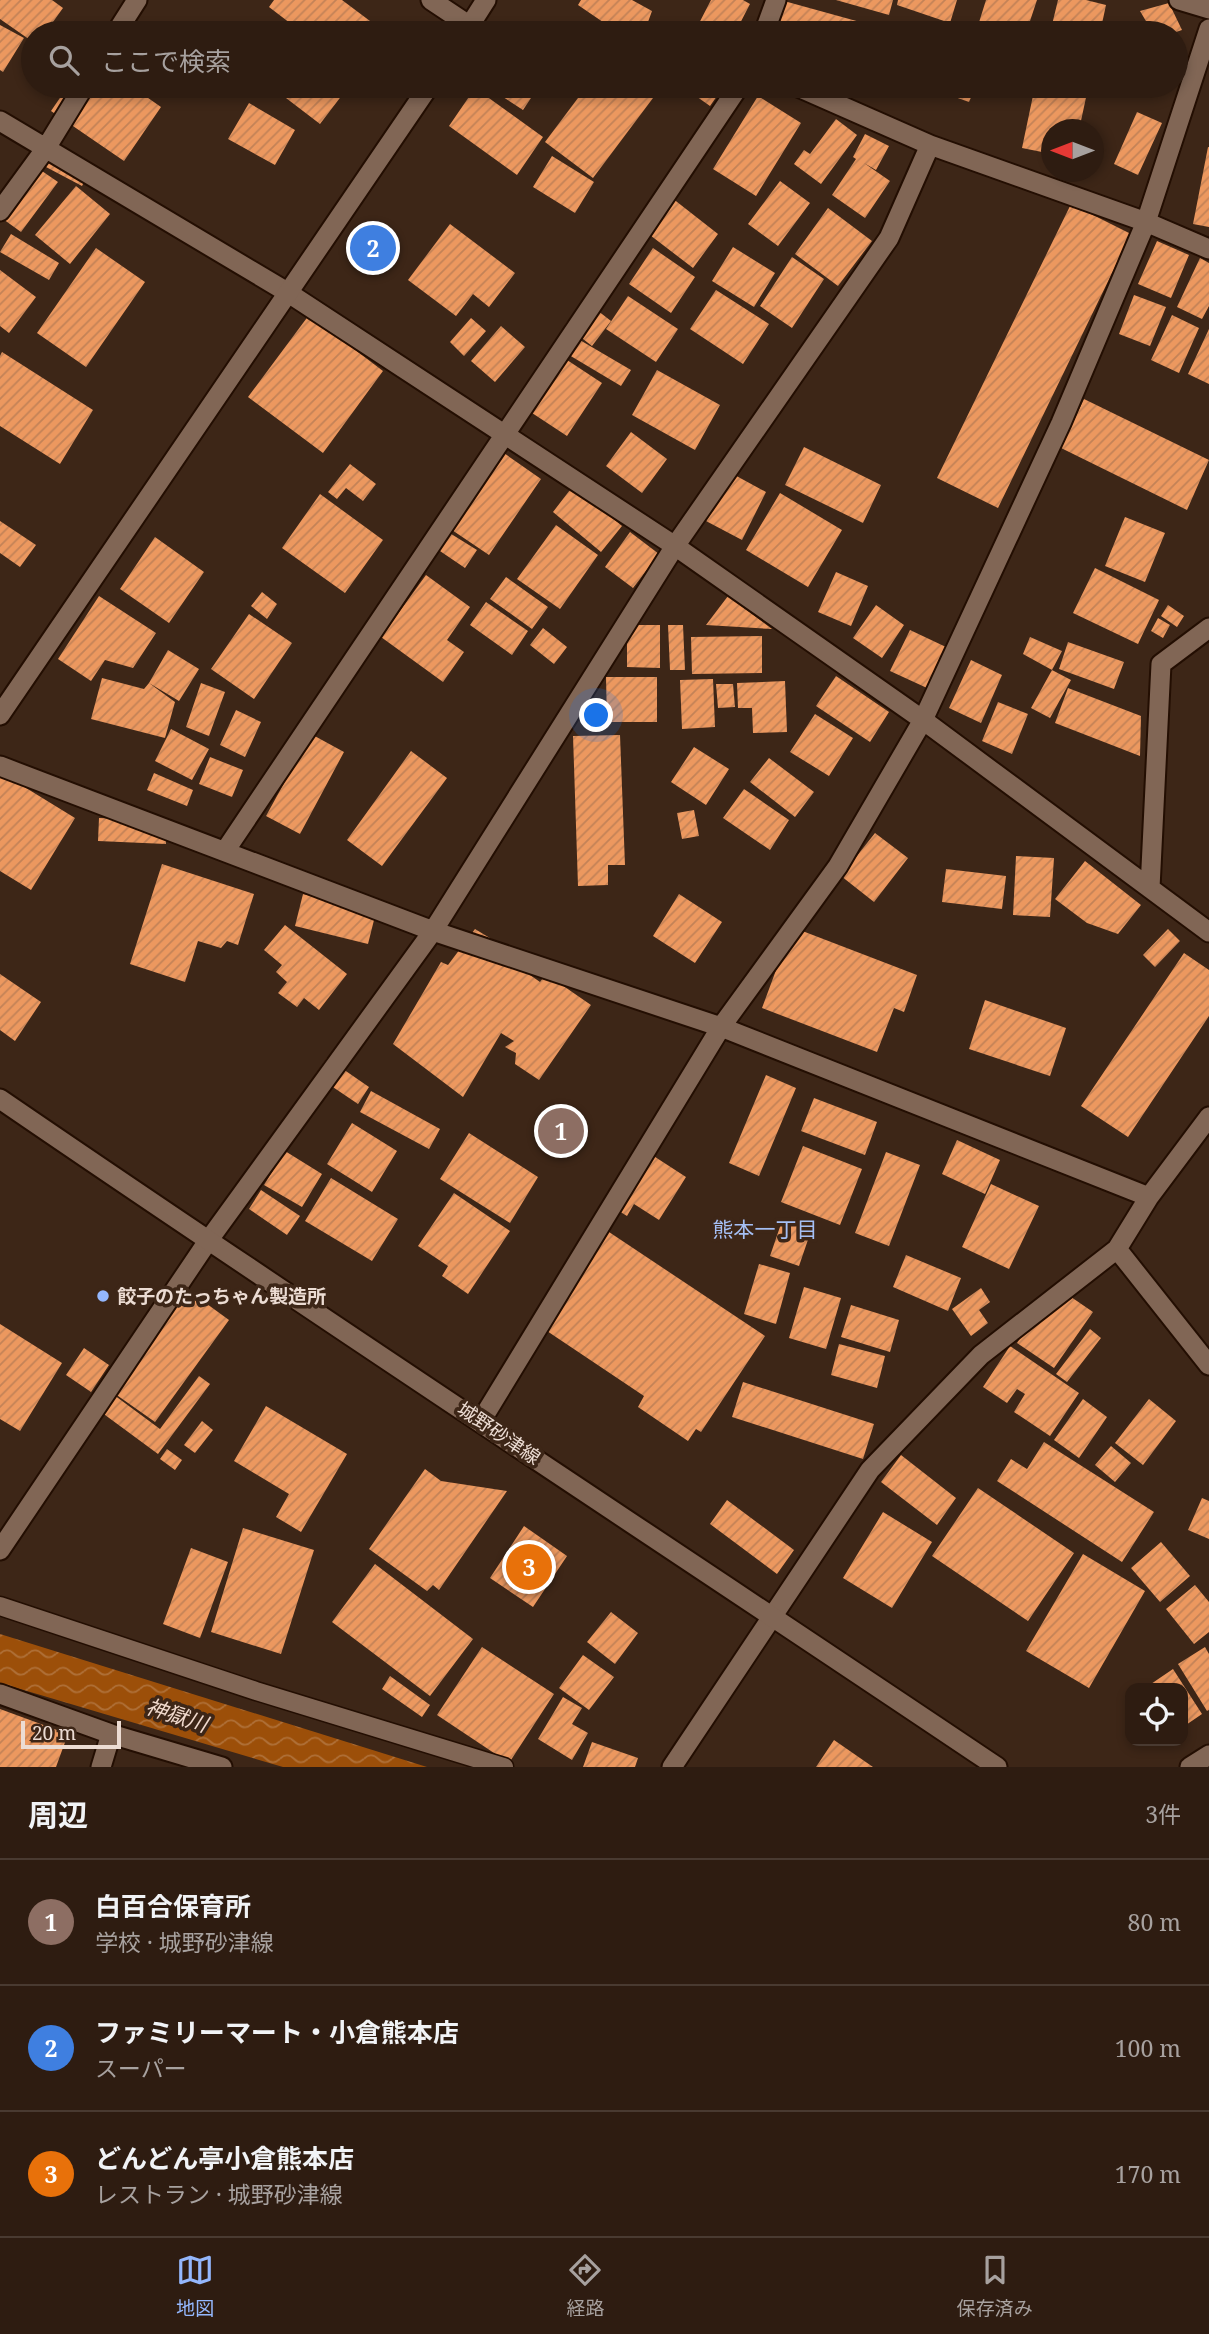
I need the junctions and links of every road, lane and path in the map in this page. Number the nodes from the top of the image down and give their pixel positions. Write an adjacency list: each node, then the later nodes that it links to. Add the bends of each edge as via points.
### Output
1 (137, 0): 7 (street)
2 (431, 0): 8 (street)
3 (486, 0): 9 (street)
4 (776, 0): 10 (street)
5 (1179, 0): 6 (street)
6 (1209, 9)
7 (124, 21)
8 (456, 21)
9 (473, 21)
10 (768, 21)
11 (1209, 29): 12 (street)
12 (1188, 93)
13 (77, 98): 20 (street)
14 (421, 98): 24 (street)
15 (731, 98): 25 (street)
16 (823, 98): 19 (street)
17 (1186, 98): 22 (street)
18 (0, 121): 20 (street)
19 (930, 145): 22 (street); 26 (street, via 889,238)
20 (46, 148): 21 (street); 24 (street)
21 (0, 211)
22 (1146, 222): 23 (street); 29 (street, via 1061,423)
23 (1209, 249)
24 (287, 292): 25 (street); 28 (street)
25 (504, 434): 26 (street); 31 (street)
26 (675, 546): 29 (street); 33 (street)
27 (1209, 628): 32 (street, via 1161,664)
28 (0, 715)
29 (923, 720): 32 (street); 35 (street, via 838,866)
30 (0, 766): 31 (street)
31 (225, 851): 33 (street)
32 (1150, 888): 34 (street)
33 (433, 931): 35 (street); 39 (street)
34 (1209, 932)
35 (721, 1027): 38 (street); 42 (street)
36 (0, 1099): 39 (street, 城野砂津線)
37 (1209, 1116): 38 (street)
38 (1149, 1197): 40 (street)
39 (208, 1241): 42 (street, 城野砂津線); 43 (street)
40 (1117, 1249): 41 (street); 45 (street, via 981,1355 870,1470)
41 (1209, 1365)
42 (481, 1421): 45 (street, 城野砂津線)
43 (0, 1550)
44 (0, 1606): 51 (lane)
45 (772, 1615): 52 (street); 53 (street, 城野砂津線)
46 (0, 1694): 47 (street)
47 (111, 1734): 49 (street); 50 (street)
48 (1209, 1755): 54 (street)
49 (101, 1767)
50 (222, 1767)
51 (504, 1767)
52 (672, 1767)
53 (997, 1767)
54 (1190, 1767)

